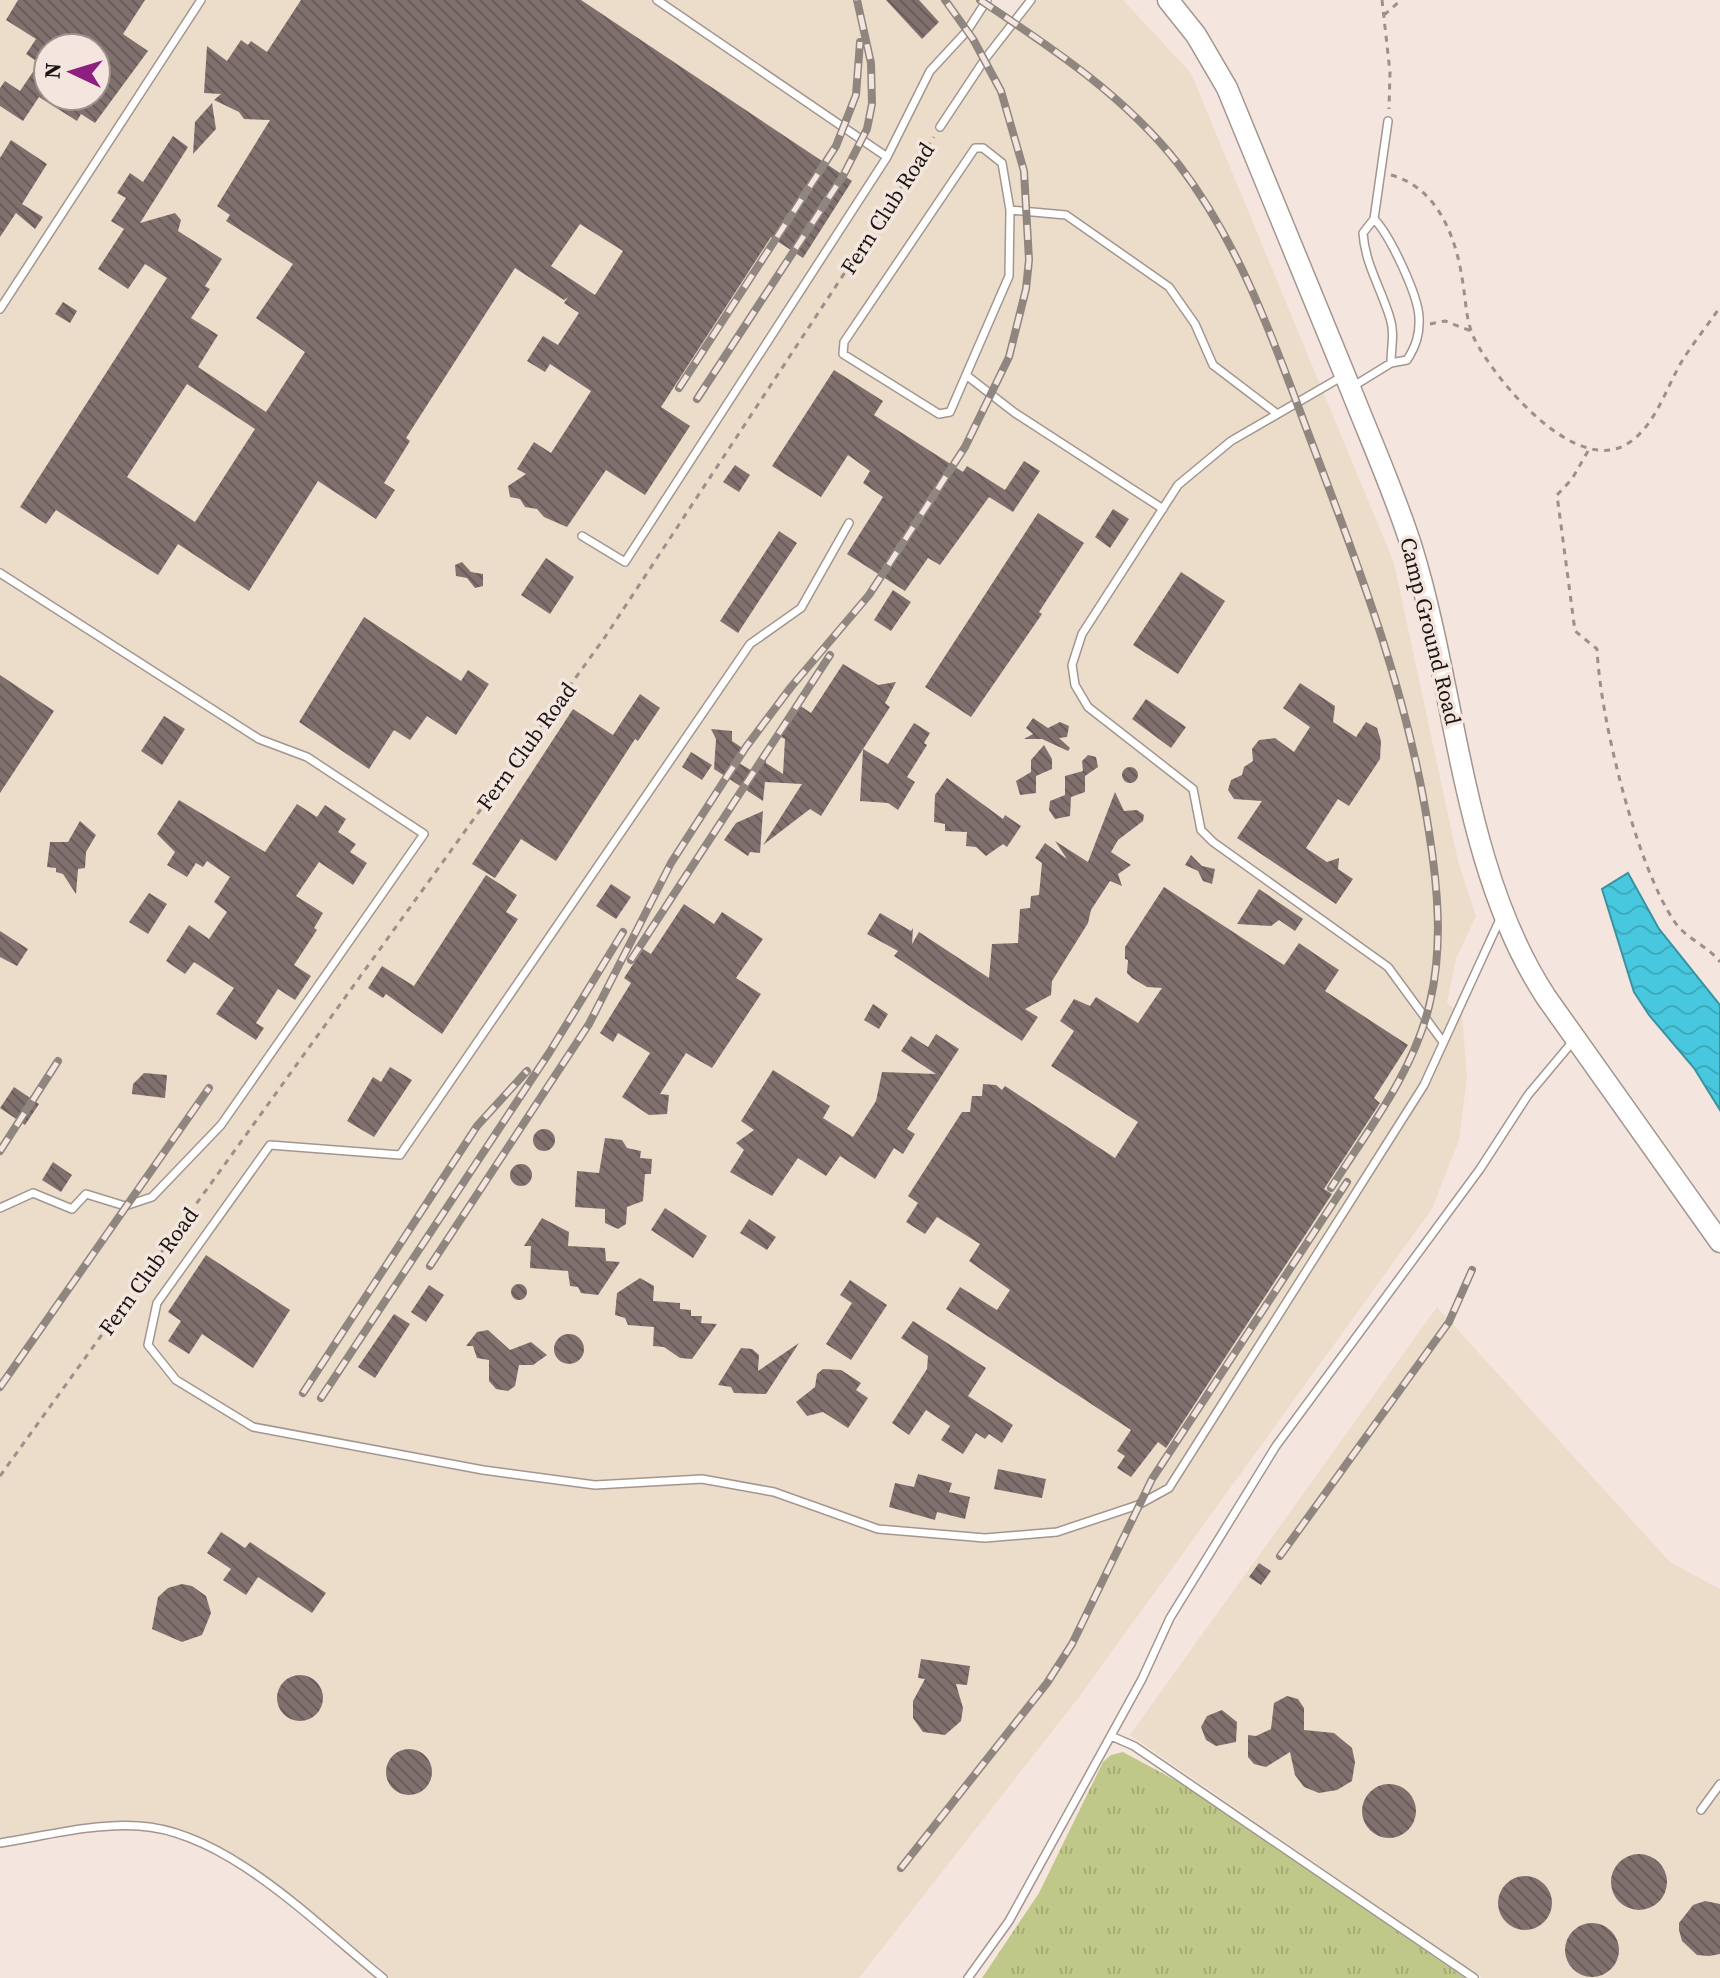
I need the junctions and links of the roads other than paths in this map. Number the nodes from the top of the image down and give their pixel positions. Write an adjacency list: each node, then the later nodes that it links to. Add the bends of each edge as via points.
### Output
1 (201, 0): 11 (lane)
2 (657, 0): 8 (lane)
3 (987, 0): 8 (lane, via 930,71)
4 (1031, 0): 7 (lane, Fern Club Road)
5 (1168, 0): 14 (street, Camp Ground Road, via 1227,88)
6 (1388, 121): 10 (lane)
7 (940, 127)
8 (887, 157): 18 (lane, via 625,562)
9 (1010, 210): 13 (lane, via 1009,276); 13 (lane, via 1002,163 975,148 844,342 843,354 939,414 950,412); 15 (lane, via 1066,215 1169,287 1195,324 1213,365)
10 (1374, 219): 12 (lane, via 1363,233 1365,255 1391,319); 12 (lane, via 1386,231 1419,313 1419,336 1407,360)
11 (0, 309)
12 (1391, 363): 14 (lane)
13 (966, 375): 16 (lane)
14 (1347, 382): 15 (lane); 20 (street, Camp Ground Road, via 1422,582)
15 (1276, 413): 16 (lane, via 1231,441 1178,485)
16 (1163, 509): 22 (lane, via 1082,634 1072,665 1075,685 1088,707 1193,789 1201,830 1213,842 1388,967)
17 (849, 523): 22 (lane, via 801,608 750,644 400,1155 270,1145 157,1303 148,1345 176,1380 253,1427 483,1470 595,1485 702,1479 774,1492 878,1529 985,1538 1057,1532 1138,1505 1169,1488 1424,1085)
18 (582, 536)
19 (0, 573): 23 (lane, via 259,739 307,757 424,834 221,1125 152,1197 125,1206 86,1194 72,1209 33,1193)
20 (1501, 915): 21 (street, Camp Ground Road, via 1527,969); 22 (lane)
21 (1575, 1039): 24 (street, Camp Ground Road); 25 (lane, via 1528,1095 1480,1169 1276,1446 1170,1618)
22 (1443, 1042)
23 (0, 1208)
24 (1720, 1242)
25 (1111, 1736): 30 (lane, via 1009,1921); 31 (lane, via 1134,1746)
26 (1720, 1784): 27 (lane)
27 (1701, 1810)
28 (0, 1843): 29 (lane, via 110,1826 142,1826 203,1842 270,1887)
29 (383, 1978)
30 (968, 1978)
31 (1474, 1978)

